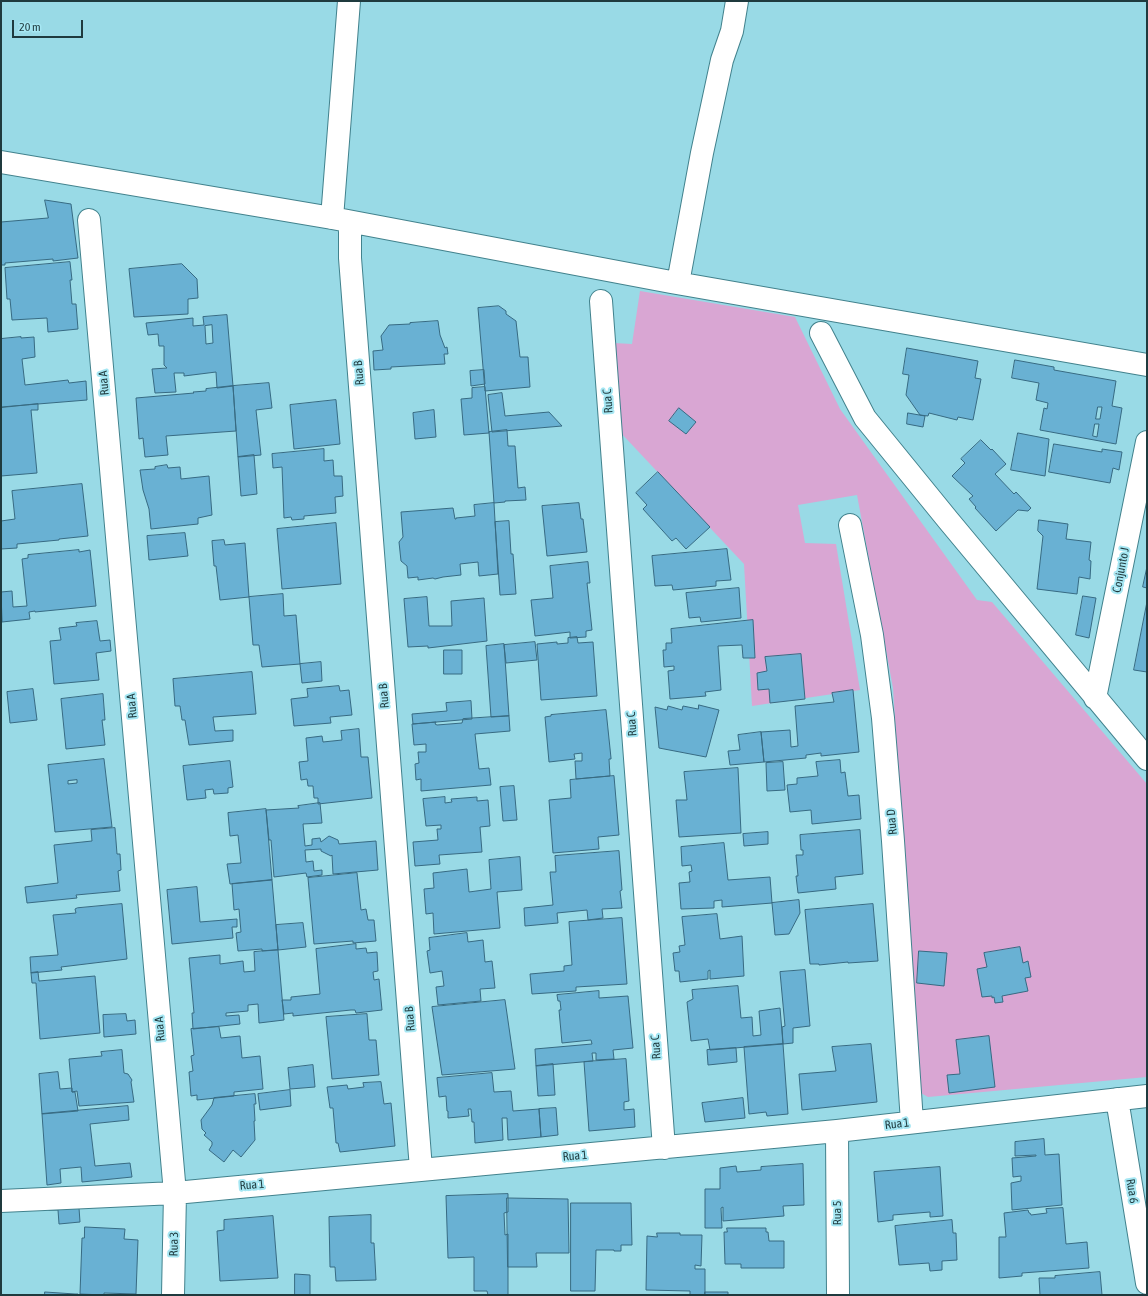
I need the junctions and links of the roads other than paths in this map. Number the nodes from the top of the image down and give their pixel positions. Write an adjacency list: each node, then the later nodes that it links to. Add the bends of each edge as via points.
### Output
1 (349, 1): 5 (street, Rua B)
2 (737, 1): 6 (street, via 702,153)
3 (1, 162): 5 (street)
4 (89, 220): 20 (street, Rua A)
5 (341, 220): 6 (street); 19 (street, Rua B, via 350,258)
6 (678, 283): 9 (street)
7 (601, 301): 18 (street, Rua C)
8 (821, 333): 12 (street, via 865,418)
9 (1147, 365)
10 (1147, 442): 12 (street, Conjunto J)
11 (850, 525): 16 (street, Rua D, via 872,635 883,718)
12 (1095, 698): 13 (street)
13 (1147, 759)
14 (1147, 1096): 15 (street, Rua 1)
15 (1117, 1099): 16 (street, Rua 1); 22 (street, Rua 6)
16 (912, 1122): 17 (street, Rua 1)
17 (837, 1131): 18 (street, Rua 1); 24 (street, Rua 5)
18 (664, 1148): 19 (street, Rua 1)
19 (421, 1169): 20 (street, Rua 1)
20 (175, 1193): 21 (street, Rua 1); 23 (street, Rua 3)
21 (1, 1201)
22 (1147, 1283)
23 (173, 1295)
24 (838, 1295)

